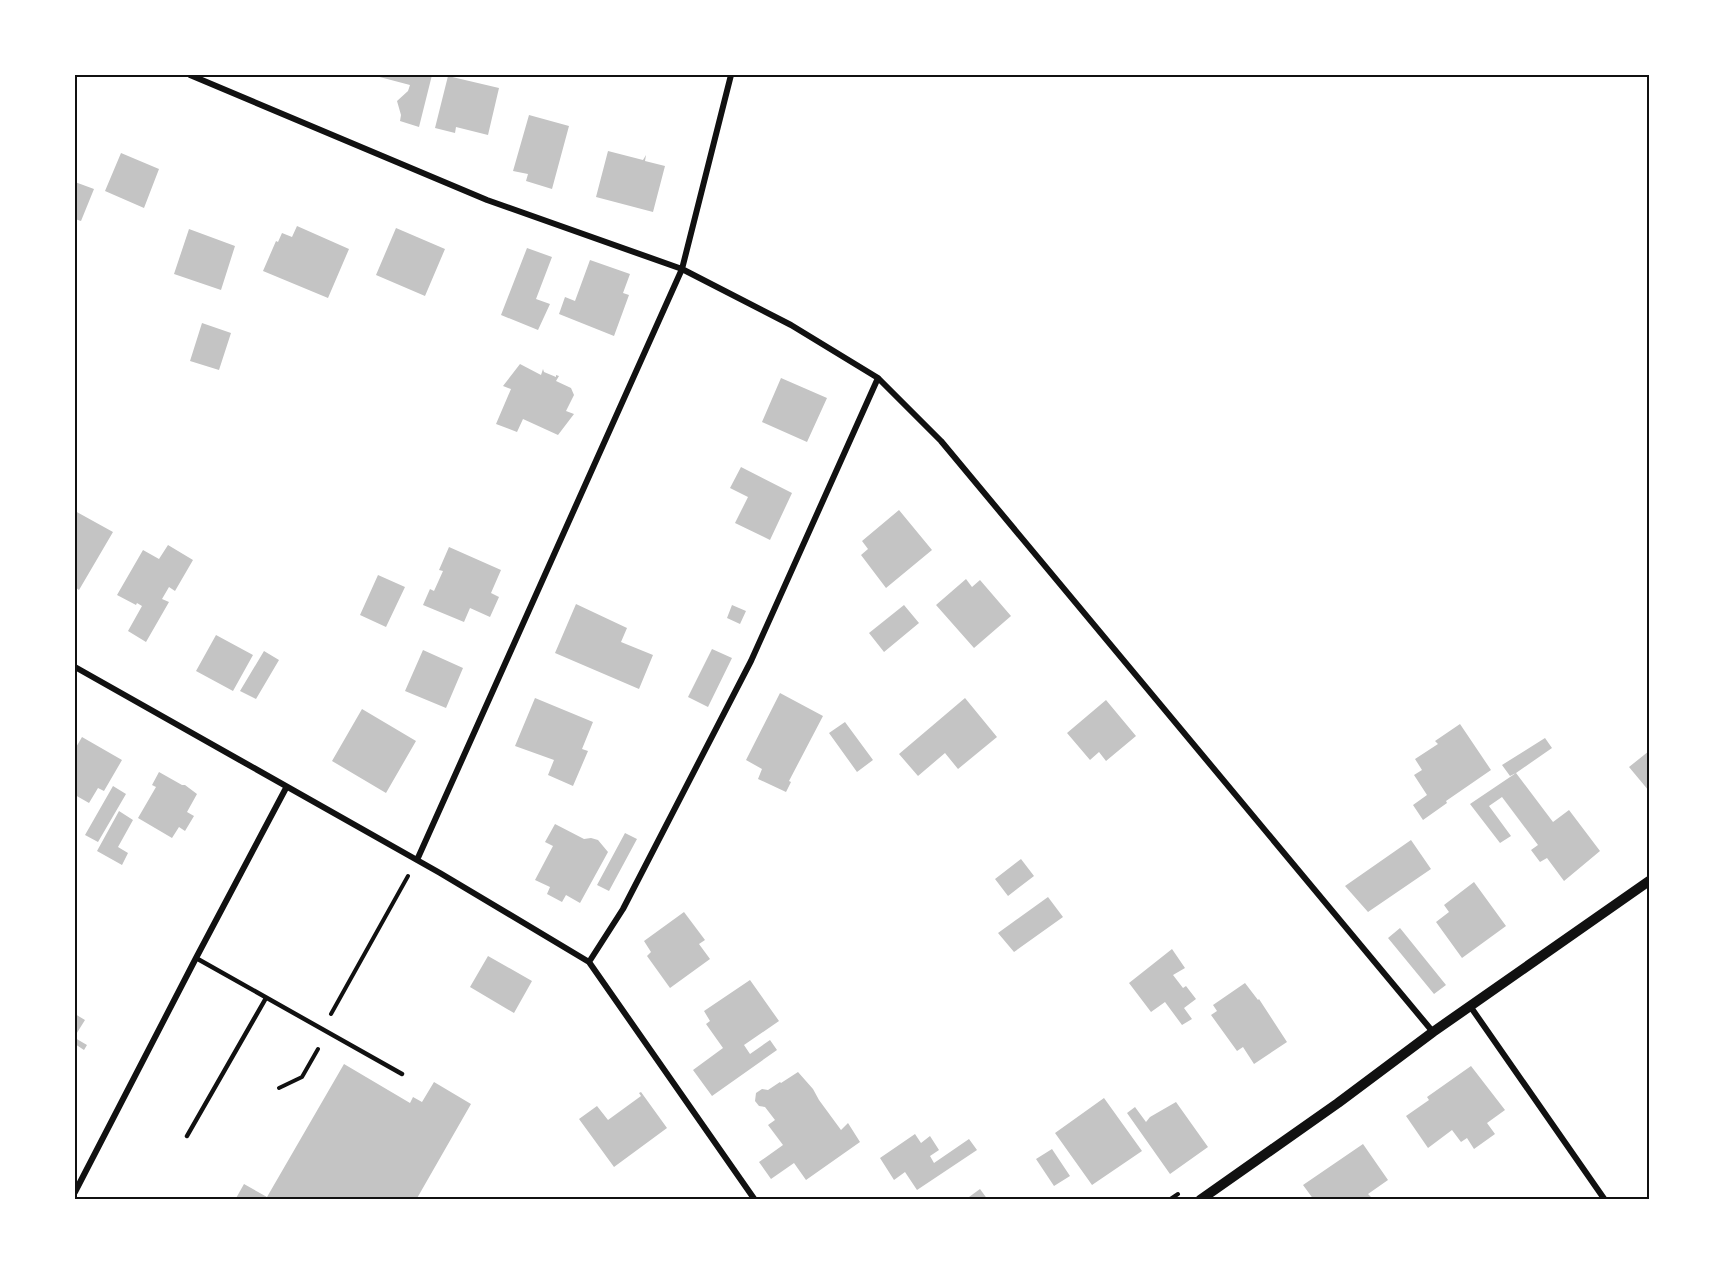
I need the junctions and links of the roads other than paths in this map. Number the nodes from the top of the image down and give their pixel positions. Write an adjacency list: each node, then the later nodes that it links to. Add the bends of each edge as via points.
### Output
1 (190, 75): 3 (street, via 487,200)
2 (731, 75): 3 (street)
3 (682, 269): 4 (street, via 791,324); 7 (street)
4 (878, 378): 10 (street, via 751,661 622,909); 13 (street, via 941,441)
5 (75, 667): 6 (street)
6 (286, 788): 7 (street); 9 (street)
7 (417, 860): 10 (street)
8 (1649, 881): 12 (street)
9 (196, 958): 11 (lane); 16 (street)
10 (589, 962): 17 (street)
11 (266, 998): 14 (lane); 15 (lane)
12 (1470, 1006): 13 (street); 19 (street)
13 (1433, 1032): 18 (street)
14 (402, 1074)
15 (187, 1136)
16 (75, 1192)
17 (754, 1200)
18 (1200, 1200)
19 (1605, 1200)

